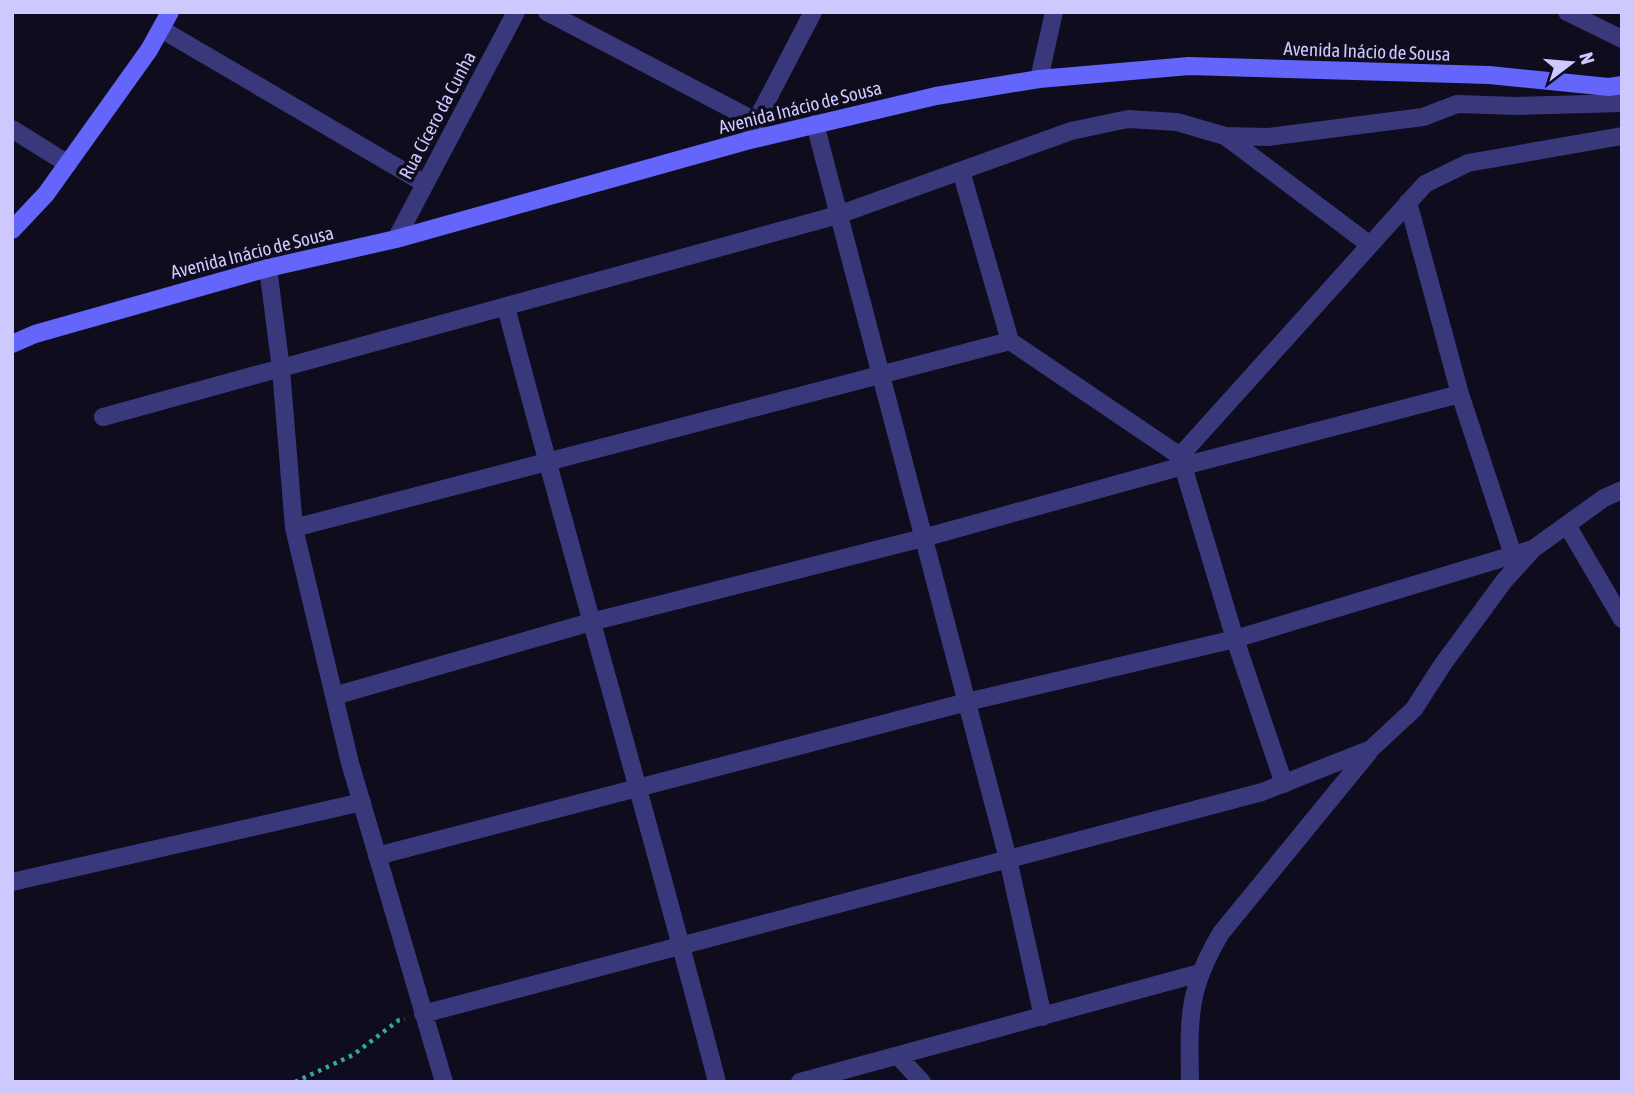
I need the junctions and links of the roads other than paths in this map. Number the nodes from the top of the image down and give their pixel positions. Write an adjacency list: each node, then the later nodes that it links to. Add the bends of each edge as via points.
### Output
1 (170, 12): 7 (main road)
2 (516, 12): 20 (street, Rua Cícero da Cunha)
3 (548, 12): 12 (street)
4 (813, 12): 12 (street)
5 (1054, 12): 9 (street)
6 (1567, 12): 8 (street)
7 (161, 29): 18 (main road); 20 (street)
8 (1622, 38)
9 (1038, 79): 10 (main road, Avenida Inácio de Sousa, via 1189,66 1489,75); 13 (main road, Avenida Inácio de Sousa, via 936,96)
10 (1622, 85)
11 (1622, 103): 15 (street, via 1457,104 1423,117 1268,137)
12 (757, 122): 17 (street)
13 (815, 124): 17 (main road, Avenida Inácio de Sousa); 22 (street)
14 (12, 130): 18 (street)
15 (1225, 136): 19 (street, via 1177,122 1128,119 1071,131); 25 (street)
16 (1622, 136): 21 (street, via 1468,163 1424,184)
17 (746, 141): 24 (main road, Avenida Inácio de Sousa)
18 (68, 164): 23 (main road)
19 (961, 171): 22 (street); 28 (street)
20 (424, 183): 24 (street, Rua Cícero da Cunha)
21 (1408, 202): 25 (street); 32 (street)
22 (838, 215): 27 (street); 31 (street)
23 (12, 230)
24 (396, 239): 26 (main road, Avenida Inácio de Sousa)
25 (1370, 245): 34 (street)
26 (268, 268): 29 (main road, Avenida Inácio de Sousa); 30 (street)
27 (506, 307): 30 (street); 35 (street)
28 (1010, 341): 31 (street); 34 (street)
29 (12, 344)
30 (281, 369): 33 (street); 38 (street)
31 (881, 376): 35 (street); 39 (street)
32 (1460, 394): 34 (street); 41 (street)
33 (103, 417)
34 (1181, 461): 39 (street); 44 (street)
35 (547, 463): 38 (street); 43 (street)
36 (1622, 490): 37 (street)
37 (1567, 525): 40 (street); 42 (street)
38 (294, 528): 45 (street)
39 (923, 538): 43 (street); 46 (street)
40 (1533, 549): 41 (street); 47 (street, via 1504,581 1414,709)
41 (1513, 555): 44 (street)
42 (1622, 619)
43 (591, 622): 45 (street); 49 (street)
44 (1236, 639): 46 (street); 48 (street)
45 (334, 696): 50 (street)
46 (967, 702): 49 (street); 52 (street)
47 (1371, 749): 48 (street); 55 (street, via 1221,933)
48 (1284, 784): 52 (street)
49 (637, 788): 51 (street); 54 (street)
50 (362, 802): 51 (street); 53 (street)
51 (377, 856): 56 (street)
52 (1008, 859): 54 (street); 57 (street)
53 (12, 882)
54 (682, 946): 56 (street); 60 (street)
55 (1200, 973): 57 (street); 63 (street, via 1189,1018)
56 (423, 1014): 59 (street)
57 (1043, 1017): 58 (street)
58 (898, 1056): 61 (street); 62 (street)
59 (444, 1082)
60 (717, 1082)
61 (800, 1082)
62 (922, 1082)
63 (1190, 1082)

